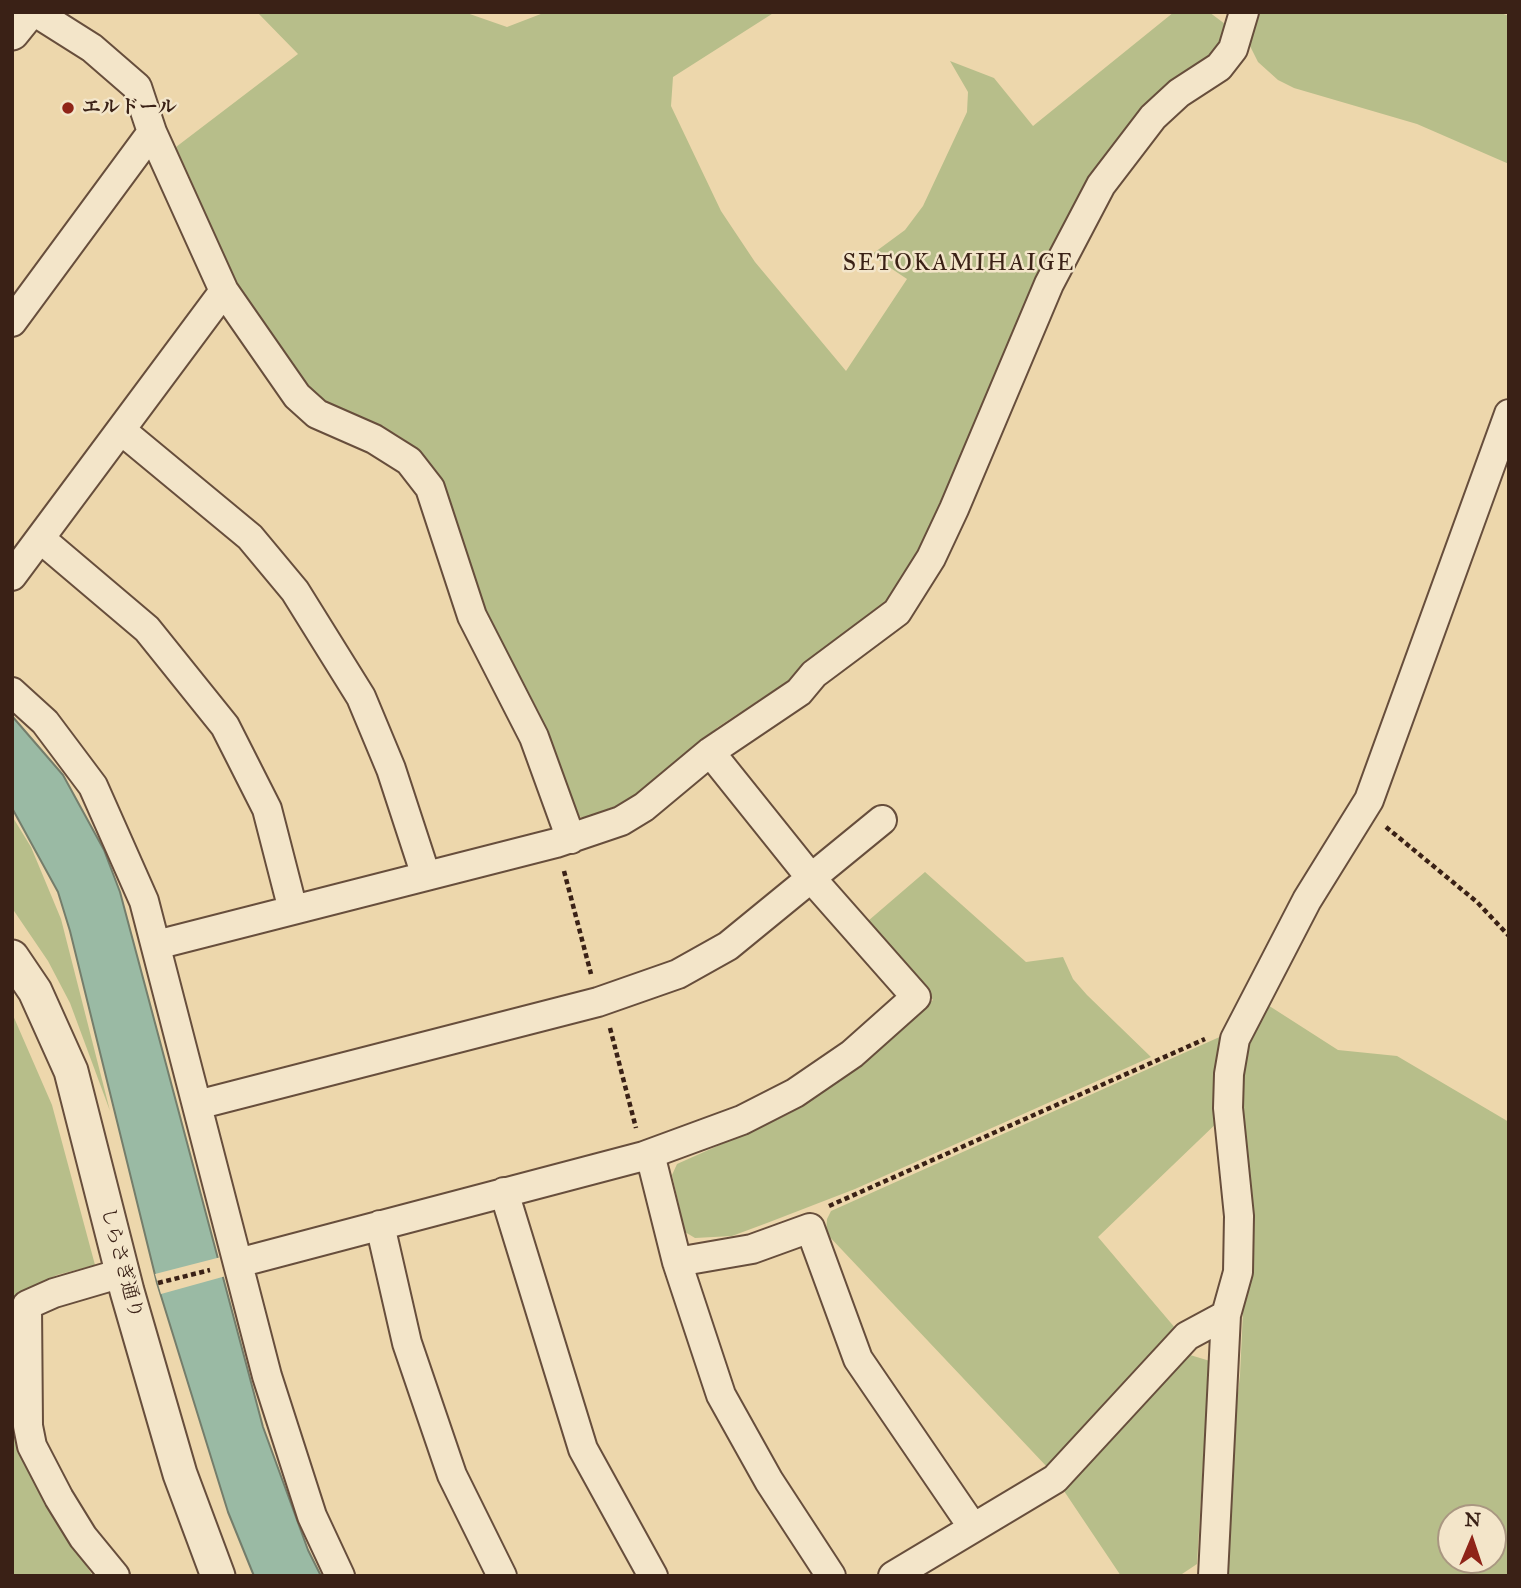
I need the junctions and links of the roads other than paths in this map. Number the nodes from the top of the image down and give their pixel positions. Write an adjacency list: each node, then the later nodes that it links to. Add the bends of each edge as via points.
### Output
1 (1244, 12): 11 (street, via 1233,49 1219,68 1179,93 1153,117 1101,185 1048,284 954,509 897,612 814,674 799,692)
2 (21, 22): 3 (street, via 92,48 137,87)
3 (152, 132): 4 (street); 5 (street)
4 (224, 291): 7 (street); 13 (street, via 297,396 317,414 374,439 409,461 430,488 472,616 534,737)
5 (12, 322)
6 (1509, 414): 26 (street, via 1364,809 1307,900 1235,1039 1228,1108 1239,1216 1238,1272)
7 (122, 431): 8 (street); 14 (street, via 250,537 295,591 360,697 391,769)
8 (42, 540): 9 (street); 16 (street, via 147,629 225,726 267,809)
9 (12, 576)
10 (12, 692): 17 (street, via 45,722 93,786 144,901)
11 (710, 752): 13 (street, via 644,807 621,821); 15 (street)
12 (882, 820): 15 (street)
13 (564, 841): 14 (street)
14 (426, 876): 16 (street)
15 (811, 878): 19 (street, via 728,946 678,974 600,1001); 20 (street, via 916,998 852,1054 795,1093 741,1120)
16 (293, 910): 17 (street)
17 (156, 945): 19 (street)
18 (12, 957): 25 (street, しらさぎ通り, via 35,991 71,1071)
19 (197, 1105): 24 (street)
20 (647, 1155): 21 (street); 23 (street)
21 (504, 1192): 22 (street); 32 (street, via 583,1450)
22 (380, 1225): 24 (street); 31 (street, via 407,1343 452,1475)
23 (677, 1262): 27 (street, via 752,1249 810,1228 858,1360); 33 (street, via 721,1395 769,1481)
24 (229, 1265): 30 (street, via 312,1516)
25 (122, 1273): 28 (street, via 27,1305 32,1446 83,1537); 29 (street, しらさぎ通り, via 180,1474)
26 (1226, 1315): 27 (street, via 1186,1336 1055,1479); 35 (street)
27 (972, 1526): 34 (street)
28 (115, 1576)
29 (218, 1576)
30 (340, 1576)
31 (502, 1576)
32 (653, 1576)
33 (831, 1576)
34 (892, 1576)
35 (1213, 1576)

